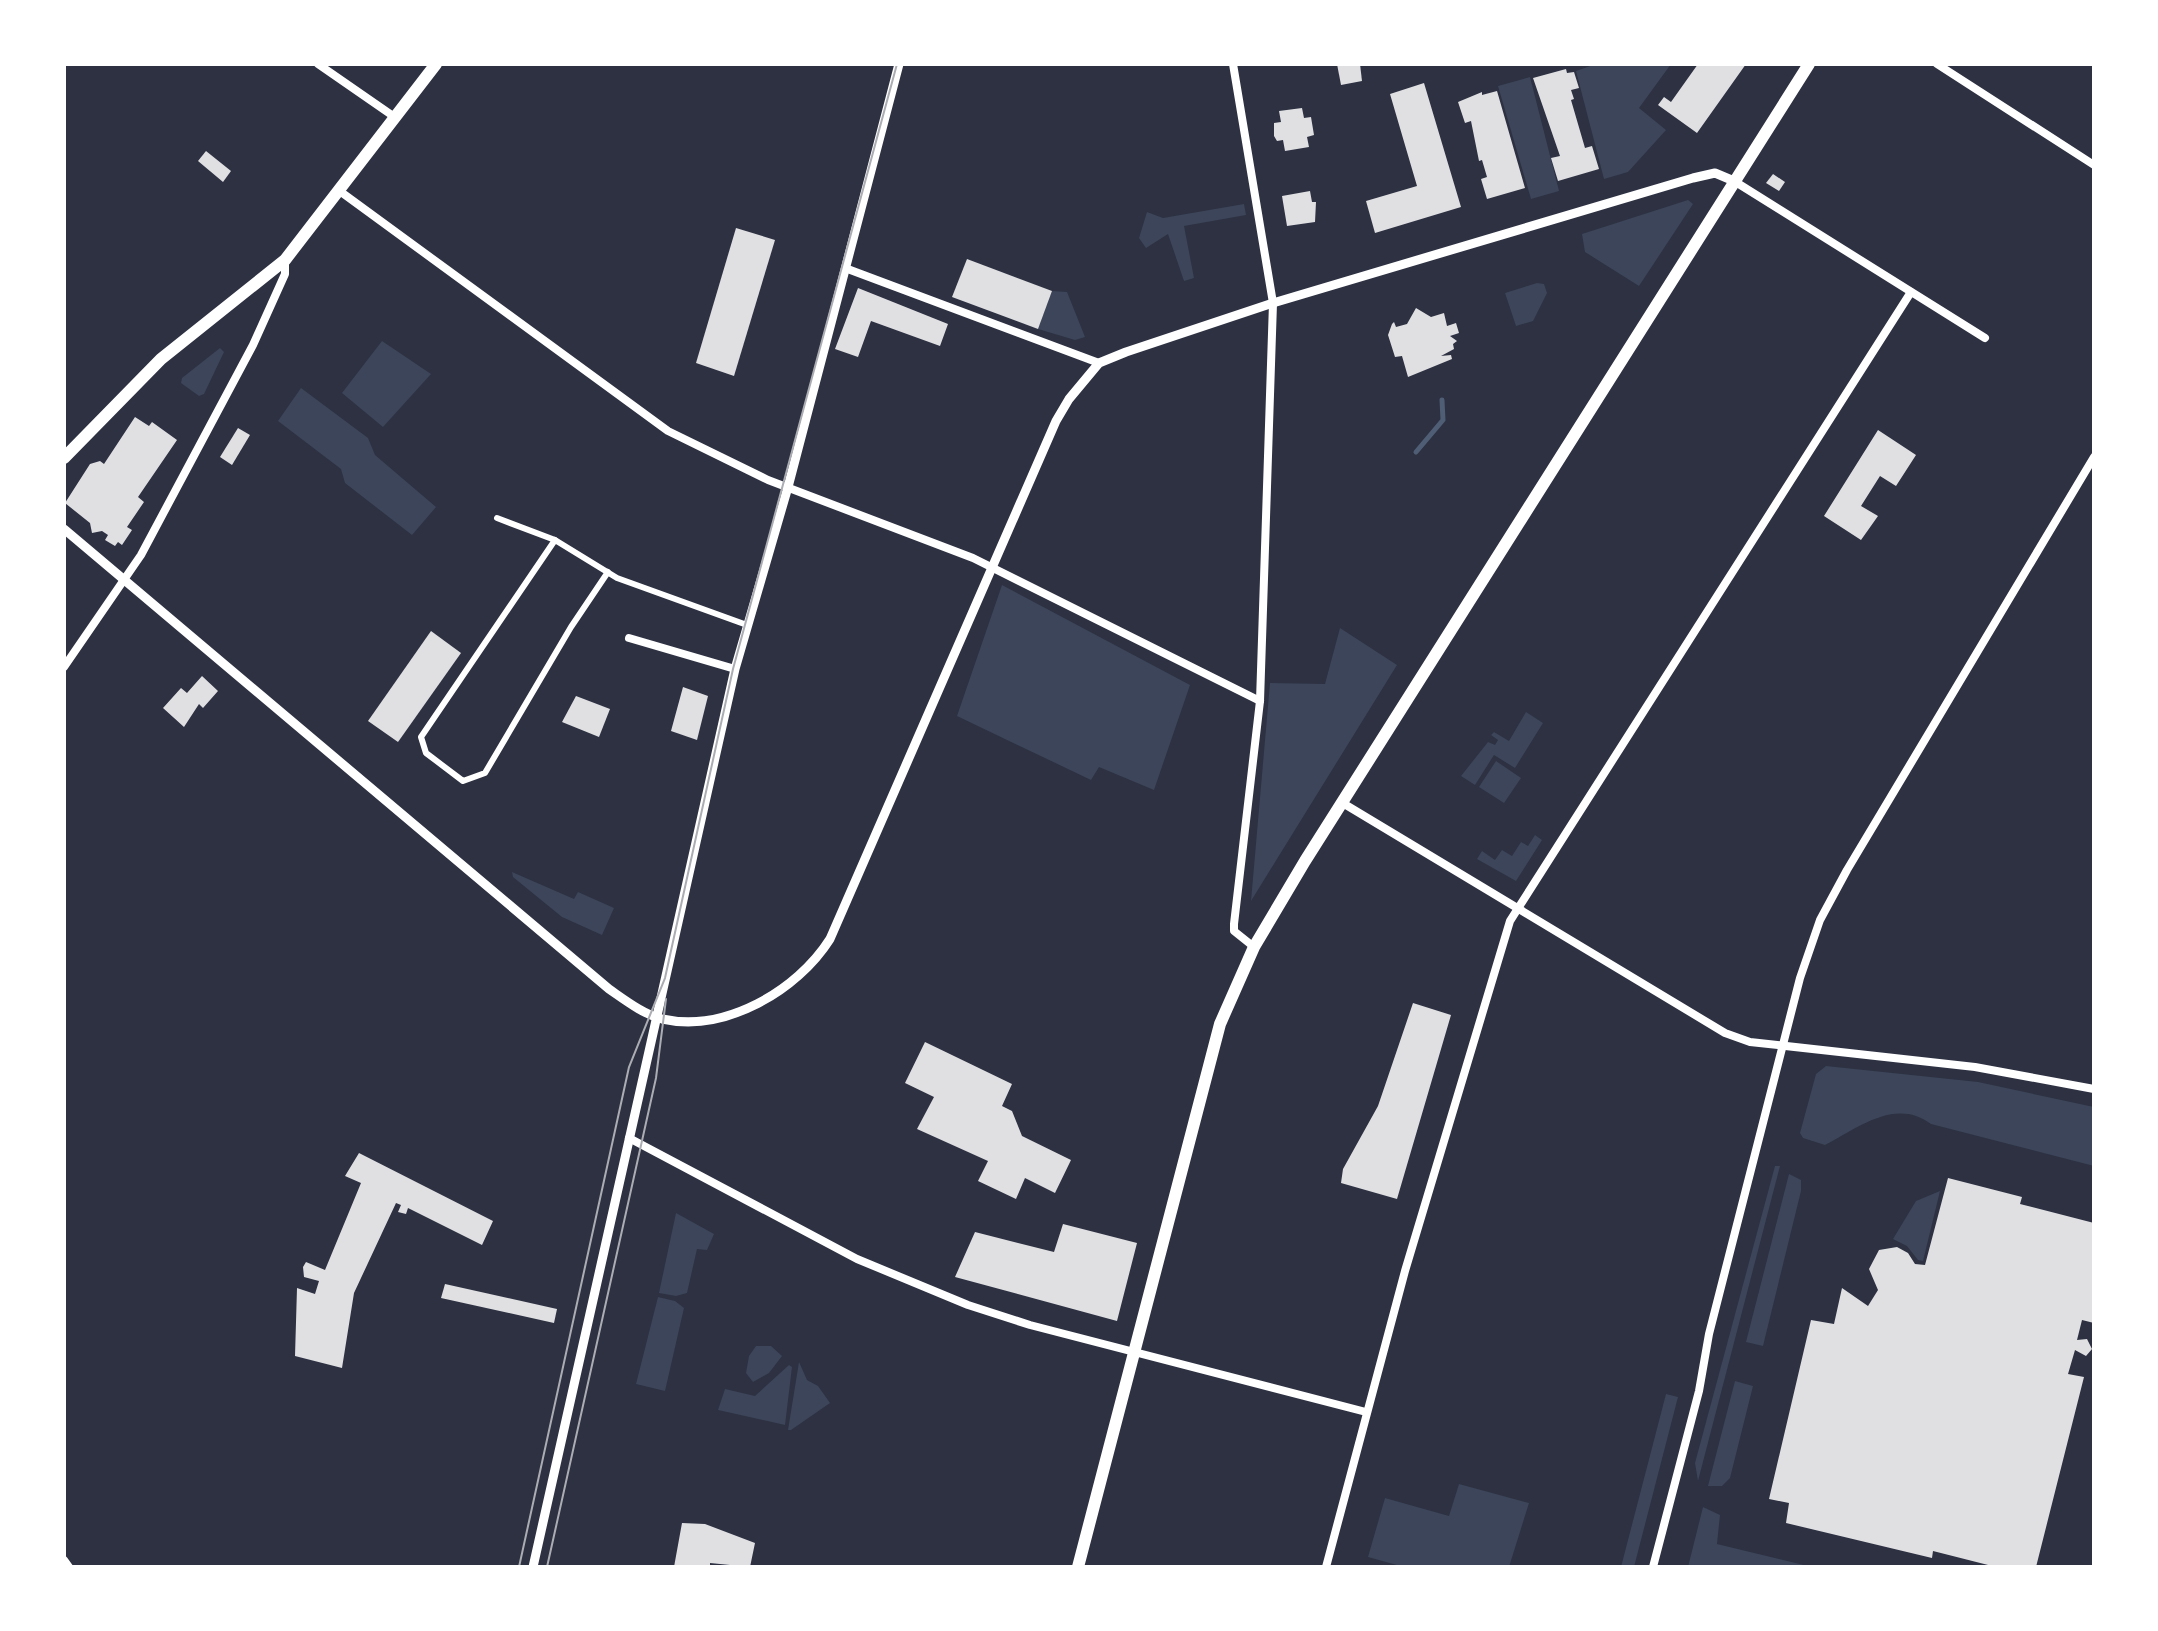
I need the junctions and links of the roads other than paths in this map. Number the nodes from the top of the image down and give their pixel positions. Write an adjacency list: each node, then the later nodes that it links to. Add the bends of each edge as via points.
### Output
1 (318, 64): 7 (street)
2 (436, 64): 7 (main road)
3 (899, 64): 12 (street)
4 (1809, 64): 9 (main road)
5 (1937, 64): 8 (street)
6 (1232, 66): 14 (street)
7 (396, 118): 10 (main road)
8 (2094, 165)
9 (1734, 181): 13 (street); 14 (street, via 1715,173 1693,178); 31 (main road)
10 (341, 192): 11 (main road); 19 (street, via 668,431)
11 (285, 260): 18 (main road, via 161,359); 25 (street, via 285,274 253,345)
12 (845, 268): 16 (street); 19 (street)
13 (1911, 292): 15 (street); 32 (street)
14 (1273, 303): 16 (street); 30 (street)
15 (1985, 338)
16 (1099, 363): 23 (street, via 1056,421)
17 (2094, 457): 35 (street, via 1826,907)
18 (64, 458)
19 (788, 487): 23 (street); 26 (street)
20 (497, 518): 22 (street)
21 (64, 529): 25 (street)
22 (555, 540): 24 (street); 24 (street, via 421,737 426,753 463,781 485,773)
23 (993, 568): 30 (street); 34 (street, via 821,954 780,990 730,1013 695,1022)
24 (608, 572): 26 (street)
25 (126, 580): 28 (street); 34 (street, via 609,989)
26 (747, 625): 29 (street)
27 (629, 638): 29 (street)
28 (64, 667)
29 (735, 669): 34 (street)
30 (1260, 701): 33 (street, via 1234,924 1234,931)
31 (1341, 802): 32 (street); 33 (main road)
32 (1517, 909): 35 (street, via 1725,1033); 39 (street, via 1461,1080)
33 (1254, 947): 38 (main road, via 1220,1024)
34 (656, 1017): 37 (street)
35 (1783, 1045): 36 (street, via 1975,1067); 45 (street)
36 (2094, 1089)
37 (629, 1138): 38 (street, via 907,1282 1030,1325); 42 (street)
38 (1135, 1352): 39 (street); 43 (main road)
39 (1366, 1412): 44 (street)
40 (64, 1560): 41 (street)
41 (69, 1567)
42 (533, 1567)
43 (1078, 1567)
44 (1326, 1567)
45 (1653, 1567)

